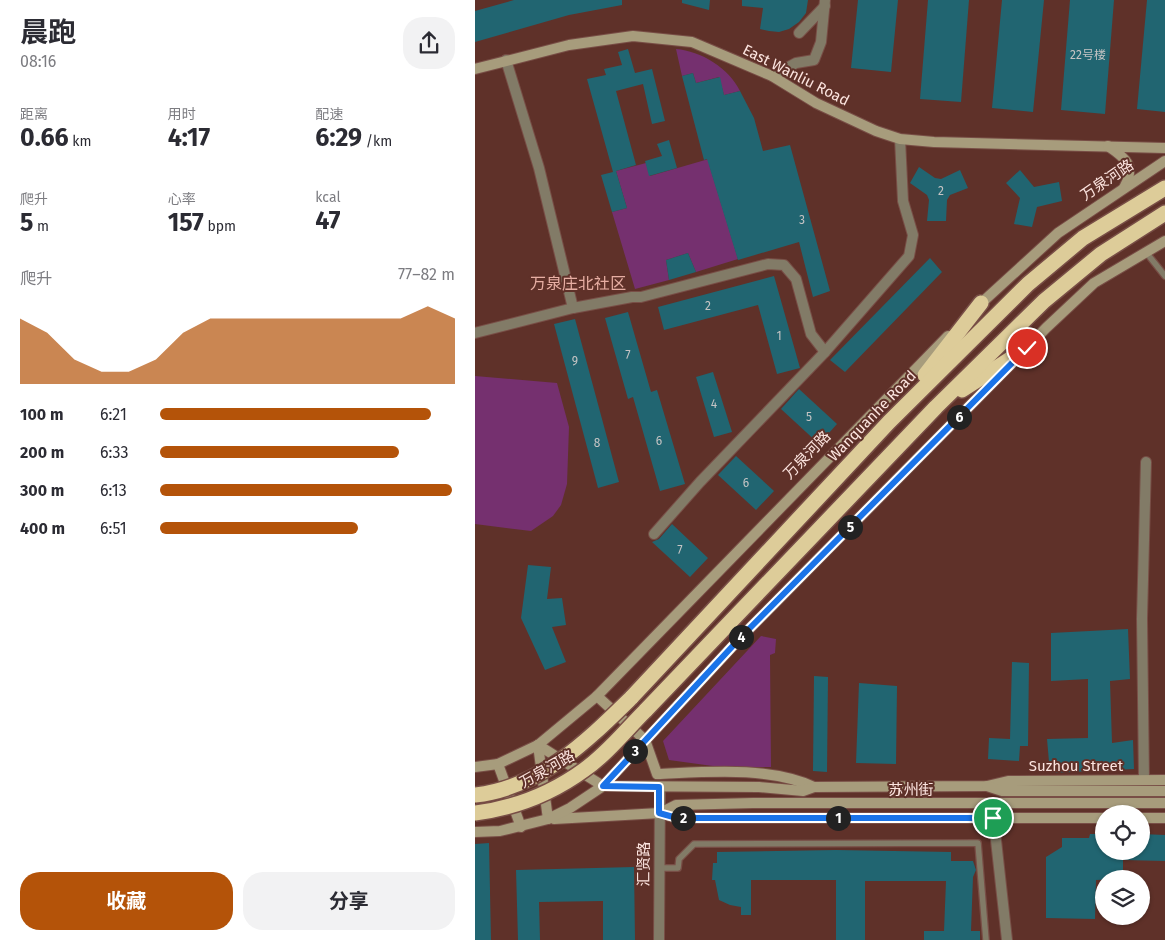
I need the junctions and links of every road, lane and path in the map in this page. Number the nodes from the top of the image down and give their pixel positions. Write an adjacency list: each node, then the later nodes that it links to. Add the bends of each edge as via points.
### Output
1 (825, 3): 2 (street); 5 (street, via 821,42 814,60 796,63)
2 (799, 33)
3 (506, 60): 4 (street, East Wanliu Road); 5 (street, East Wanliu Road, via 569,45 633,36 692,42); 17 (street, via 539,168)
4 (475, 68)
5 (772, 76): 6 (street, East Wanliu Road, via 816,103)
6 (900, 139): 7 (street, East Wanliu Road); 20 (street, via 903,201 913,235 909,256)
7 (1107, 146): 8 (street, East Wanliu Road); 11 (street, via 1128,164 1129,178)
8 (1165, 148)
9 (1165, 162): 11 (street, 万泉河路)
10 (1165, 188): 22 (highway, Wanquanhe Road, via 1083,238 1028,284)
11 (1123, 189): 16 (street, 万泉河路, via 1058,233)
12 (1165, 213): 21 (highway, via 1101,254 1044,301)
13 (1165, 241): 14 (street)
14 (1145, 251): 15 (lane); 19 (street, via 1094,283)
15 (1165, 275)
16 (981, 303): 22 (highway); 25 (street, 万泉河路)
17 (573, 308): 18 (street); 20 (street, via 641,297 768,264 784,265 796,279 811,334)
18 (475, 333)
19 (1027, 348): 21 (highway); 27 (street, via 742,636)
20 (825, 352): 24 (street)
21 (936, 407): 41 (highway, 万泉河路, bridge, via 585,770 521,804)
22 (889, 422): 26 (highway, Wanquanhe Road)
23 (1146, 462): 31 (street, via 1142,620)
24 (654, 534)
25 (597, 696): 27 (street); 28 (street, 万泉河路)
26 (631, 698): 38 (highway, 万泉河路, bridge, via 567,757 513,785)
27 (645, 740): 33 (street); 36 (street, 苏州街, via 657,774 755,772)
28 (538, 745): 29 (street, 万泉河路); 33 (street); 47 (street)
29 (498, 764): 30 (street, 万泉河路); 48 (street)
30 (475, 767)
31 (1145, 780): 32 (street, Suzhou Street); 34 (street, Suzhou Street, via 1008,781)
32 (1165, 780)
33 (603, 786): 35 (street, 苏州街); 47 (street)
34 (987, 786): 36 (street, 苏州街); 37 (street, 苏州街, via 1002,791)
35 (659, 787): 36 (street, 苏州街, via 759,787 803,791); 42 (street, 汇贤路)
36 (814, 787)
37 (1165, 791)
38 (475, 795)
39 (1165, 803): 40 (street, 苏州街)
40 (992, 804): 42 (street, 苏州街, via 705,805 676,806); 43 (street)
41 (475, 813)
42 (659, 813): 43 (street, 苏州街, via 677,818); 47 (street, 苏州街); 50 (street, 汇贤路)
43 (993, 818): 44 (street, 苏州街); 53 (street)
44 (1095, 818)
45 (1150, 818): 46 (street)
46 (1165, 818)
47 (548, 819): 48 (street)
48 (521, 827): 49 (street)
49 (475, 832)
50 (659, 868): 51 (street, 汇贤路); 52 (lane, via 677,868 679,859 694,844 978,843)
51 (659, 940)
52 (986, 940)
53 (1007, 940)

